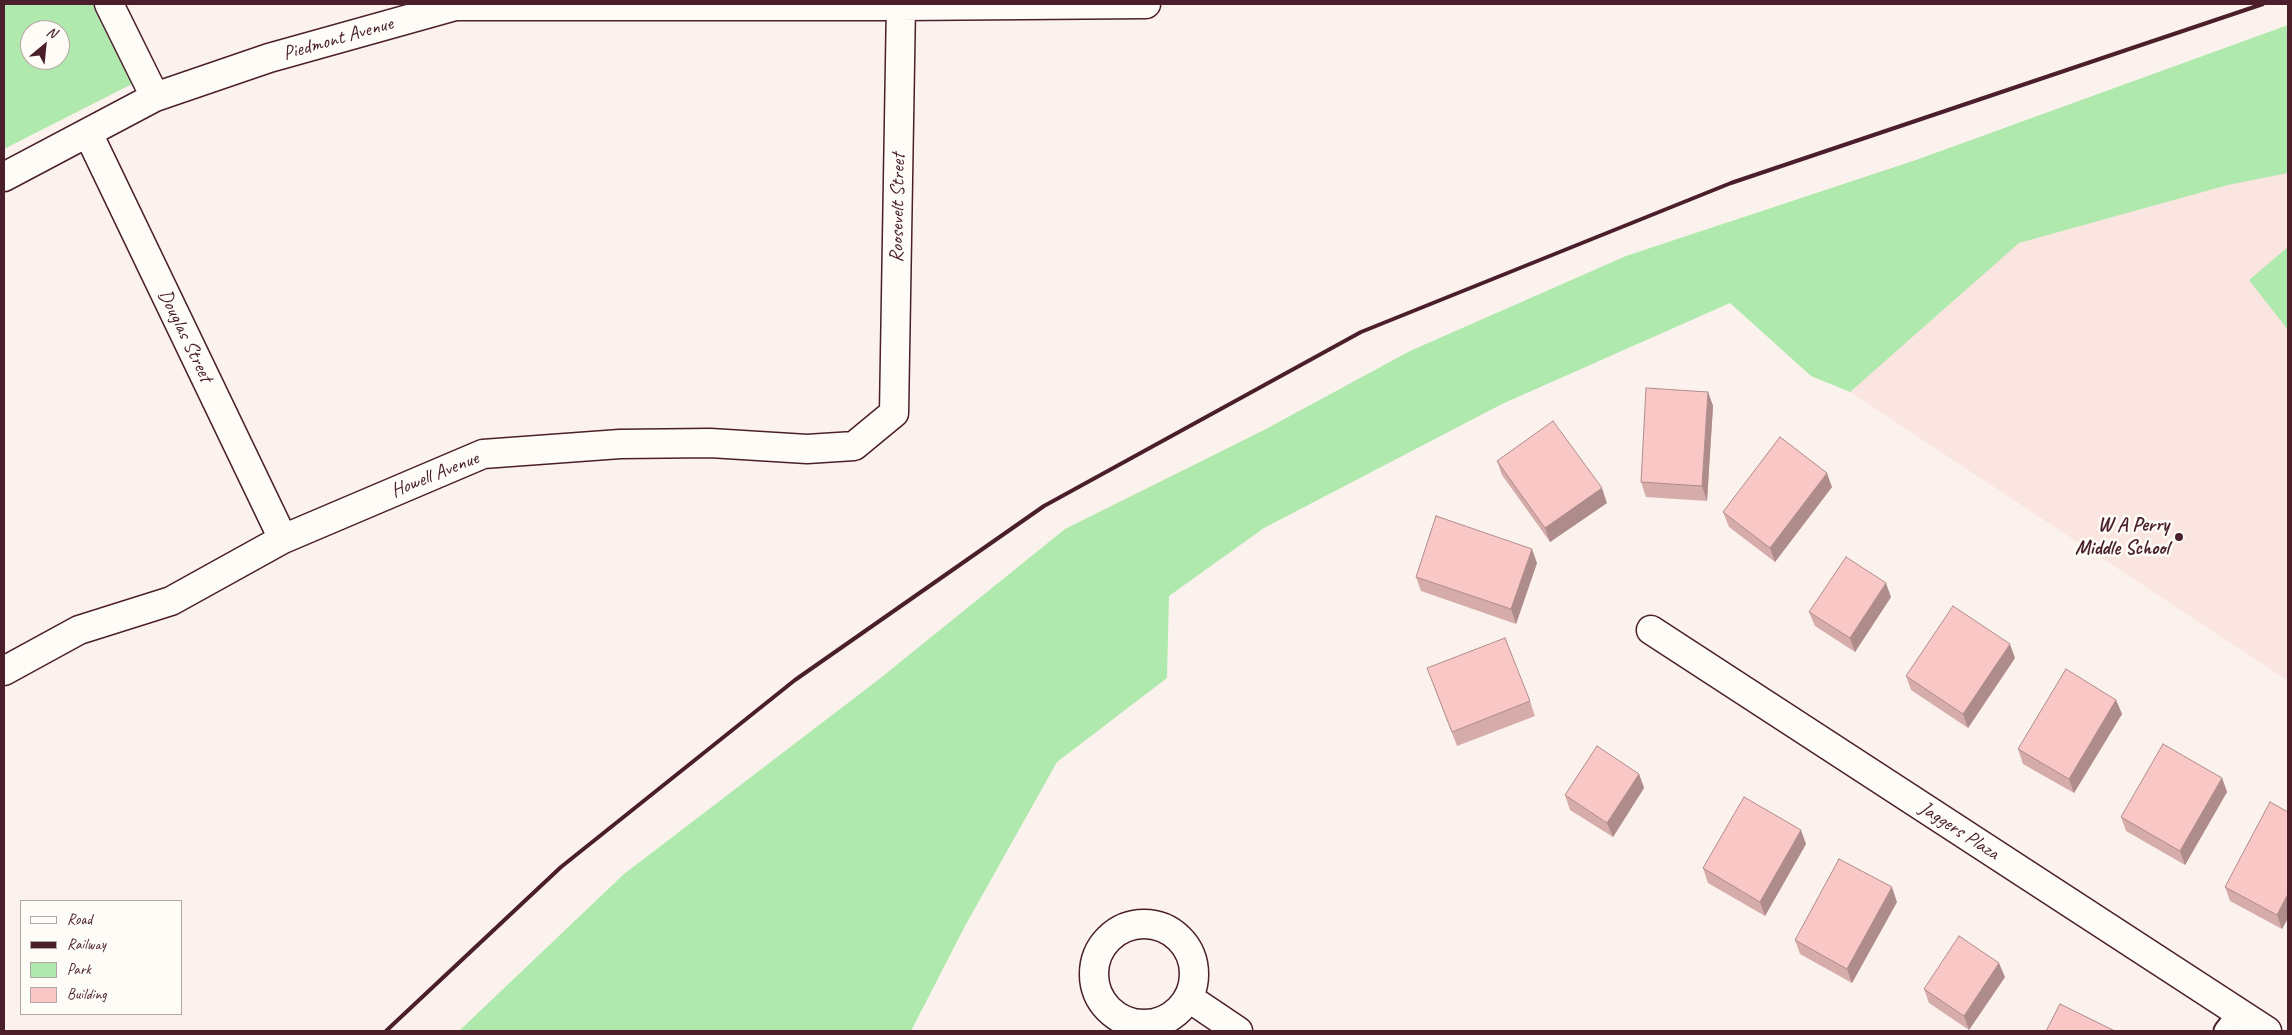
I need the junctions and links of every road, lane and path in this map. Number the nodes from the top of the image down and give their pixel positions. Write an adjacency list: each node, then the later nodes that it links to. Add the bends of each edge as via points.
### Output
1 (109, 4): 4 (street)
2 (1146, 4): 3 (street, Piedmont Avenue)
3 (901, 5): 4 (street, Piedmont Avenue, via 455,6 269,58); 7 (street, Roosevelt Street)
4 (155, 97): 5 (street, Piedmont Avenue)
5 (88, 133): 6 (street, Piedmont Avenue); 8 (street, Douglas Street)
6 (4, 176)
7 (894, 413): 8 (street, Howell Avenue, via 854,446 807,449 710,443 620,444 483,454)
8 (282, 538): 10 (street, Howell Avenue, via 171,601 79,630)
9 (1651, 630): 12 (street, Jaggers Plaza)
10 (4, 671)
11 (1189, 998): 13 (street)
12 (2232, 1022): 14 (street, Jaggers Plaza)
13 (1238, 1031)
14 (2267, 1031)

